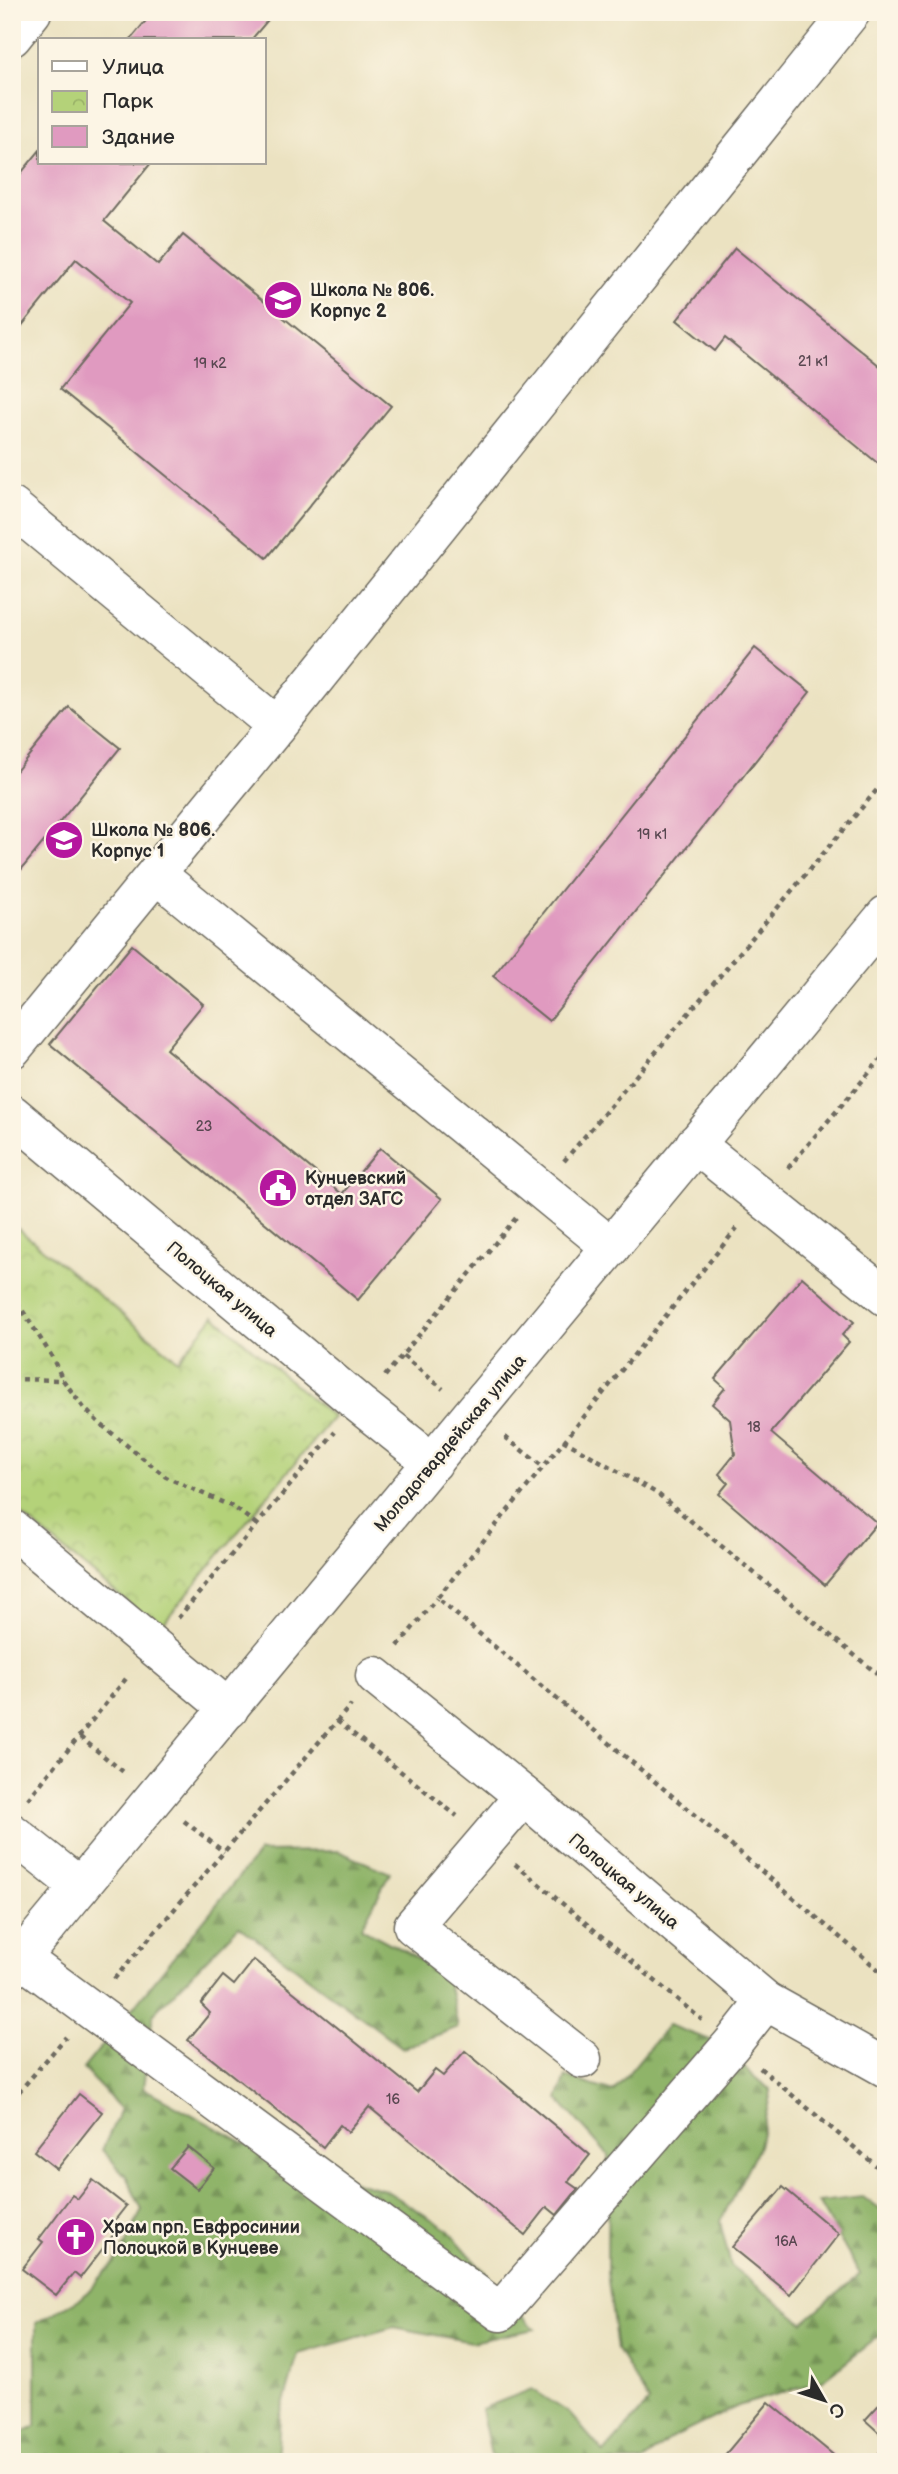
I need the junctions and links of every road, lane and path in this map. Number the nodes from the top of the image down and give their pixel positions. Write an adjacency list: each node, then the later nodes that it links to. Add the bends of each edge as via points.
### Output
1 (32, 12): 3 (street)
2 (851, 12): 5 (street)
3 (12, 37)
4 (12, 507): 5 (street)
5 (277, 726): 7 (street)
6 (886, 779): 13 (path)
7 (156, 874): 9 (street); 13 (street)
8 (886, 915): 12 (street, Молодогвардейская улица)
9 (12, 1049)
10 (886, 1053): 14 (path)
11 (12, 1114): 20 (street, Полоцкая улица)
12 (695, 1144): 14 (street); 15 (street, Молодогвардейская улица)
13 (540, 1189): 15 (street); 20 (path)
14 (762, 1198): 17 (street); 21 (path)
15 (611, 1247): 22 (street, Молодогвардейская улица)
16 (12, 1294): 19 (path)
17 (886, 1297)
18 (12, 1379): 19 (path)
19 (63, 1380): 23 (path, via 84,1408 144,1461 166,1477 235,1508)
20 (359, 1404): 22 (street, Полоцкая улица); 23 (path)
21 (563, 1440): 27 (path, via 658,1494); 35 (path, via 437,1598)
22 (433, 1463): 29 (street, Молодогвардейская улица)
23 (256, 1524): 25 (path)
24 (12, 1529): 25 (street)
25 (153, 1646): 29 (street)
26 (375, 1676): 30 (street, Полоцкая улица)
27 (886, 1681)
28 (121, 1685): 31 (path)
29 (229, 1709): 33 (street, Молодогвардейская улица)
30 (524, 1796): 32 (street); 36 (street, Полоцкая улица)
31 (17, 1821): 33 (street)
32 (486, 1839): 37 (path, via 337,1721); 38 (path); 39 (street, via 413,1926)
33 (80, 1888): 34 (street, Молодогвардейская улица)
34 (17, 1964): 37 (street)
35 (886, 1976)
36 (766, 2001): 38 (street); 40 (street, Полоцкая улица)
37 (88, 2010): 38 (street, via 500,2312); 41 (path)
38 (732, 2045): 42 (path)
39 (582, 2059)
40 (886, 2067)
41 (12, 2101)
42 (886, 2174)

